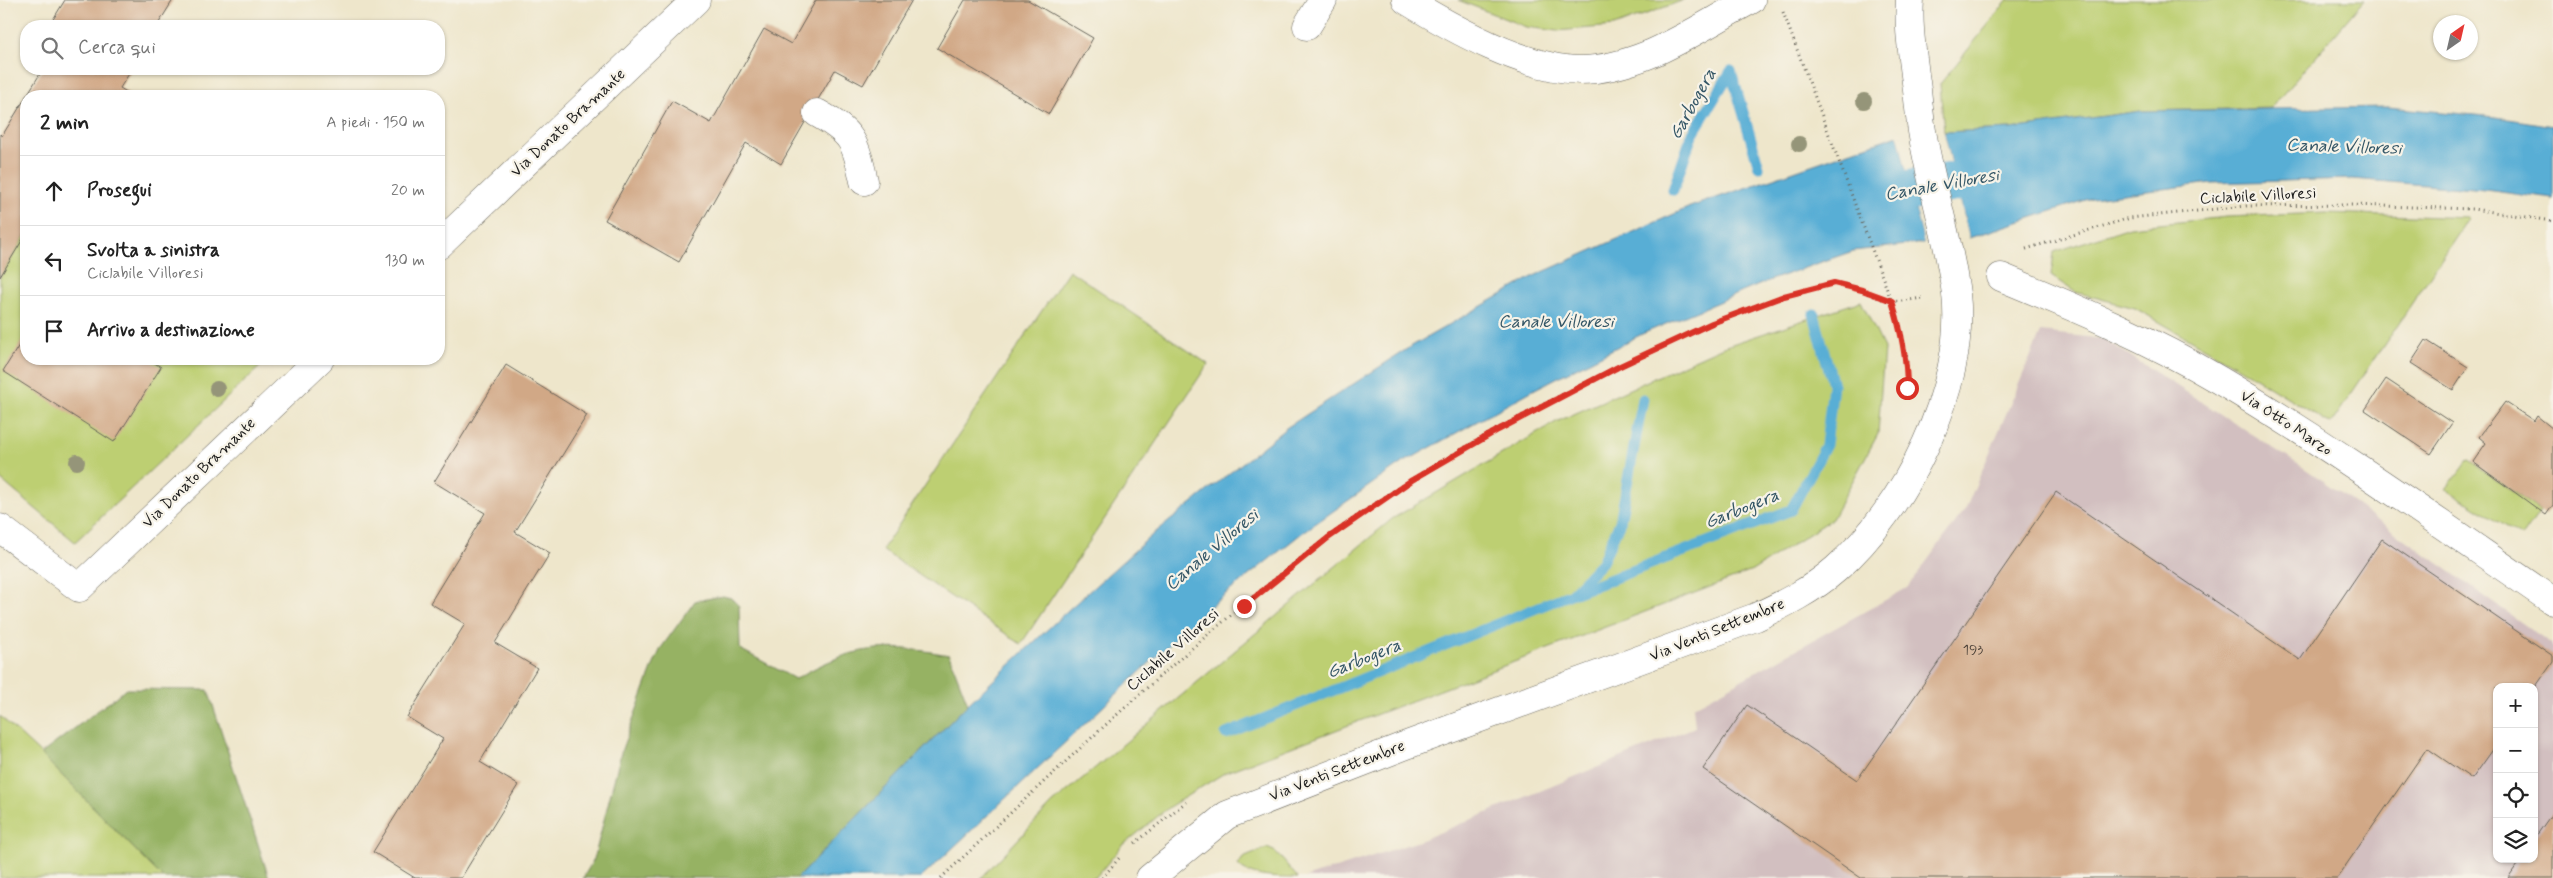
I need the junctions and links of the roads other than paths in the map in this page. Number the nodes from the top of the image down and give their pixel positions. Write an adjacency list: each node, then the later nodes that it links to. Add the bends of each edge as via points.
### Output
1 (696, 0): 9 (street, Via Donato Bramante)
2 (1323, 0): 6 (street)
3 (1406, 0): 4 (street, via 1440,21 1514,55 1555,68 1582,70 1650,54)
4 (1751, 0)
5 (1910, 0): 14 (street, Via Venti Settembre, via 1910,32 1922,132 1956,296 1957,325 1952,366 1940,408 1925,444 1891,506 1872,533 1835,570 1801,596 1756,618 1378,755 1227,815)
6 (1307, 26)
7 (817, 113): 8 (street, via 842,127 856,147)
8 (864, 180)
9 (445, 239)
10 (2001, 277): 13 (street, Via Otto Marzo, via 2098,317 2218,380)
11 (314, 365): 12 (street, Via Donato Bramante, via 79,588)
12 (0, 528)
13 (2553, 601)
14 (1150, 878)

